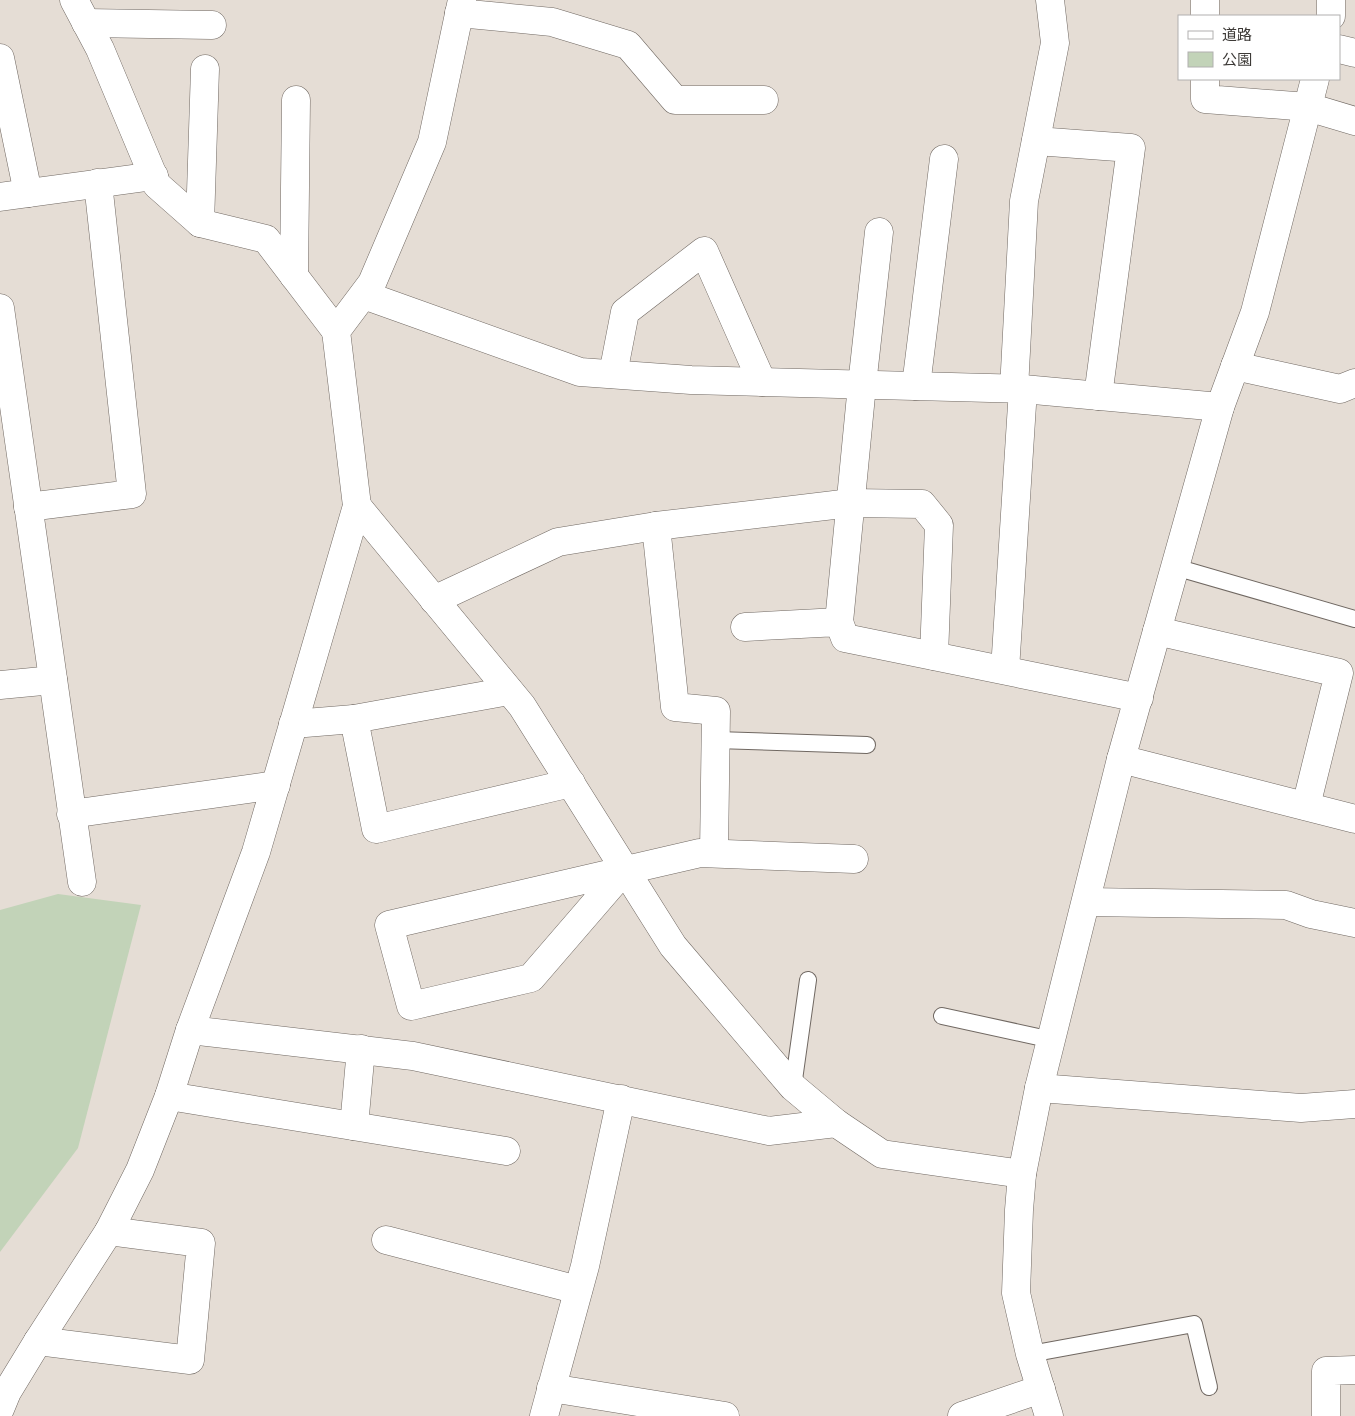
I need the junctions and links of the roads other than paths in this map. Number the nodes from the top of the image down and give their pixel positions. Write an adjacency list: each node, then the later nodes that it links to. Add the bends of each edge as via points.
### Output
1 (1050, 0): 19 (street, via 1055,44)
2 (1205, 0): 6 (street)
3 (1331, 0): 7 (street)
4 (461, 6): 16 (street, via 552,22 628,45 675,100); 28 (street, via 432,142)
5 (80, 12): 8 (street); 21 (street, via 100,49)
6 (1205, 15)
7 (1331, 15)
8 (212, 25)
9 (1340, 49): 10 (street)
10 (1355, 54)
11 (0, 58): 23 (street)
12 (205, 69): 25 (street)
13 (1205, 80): 17 (street, via 1205,98)
14 (1315, 80): 17 (street)
15 (296, 100): 27 (street)
16 (764, 100)
17 (1308, 107): 18 (street); 31 (street, via 1255,312)
18 (1355, 121)
19 (1036, 141): 37 (street, via 1024,201); 38 (street, via 1131,148)
20 (944, 159): 36 (street)
21 (154, 176): 22 (street); 25 (street, via 158,185)
22 (98, 183): 23 (street); 42 (street, via 132,494)
23 (28, 193): 24 (street)
24 (0, 197)
25 (200, 223): 27 (street, via 266,239)
26 (879, 232): 35 (street)
27 (294, 276): 30 (street)
28 (364, 295): 30 (street); 32 (street, via 580,372)
29 (0, 308): 42 (street)
30 (336, 331): 41 (street)
31 (1235, 366): 34 (street, via 1340,388); 39 (street)
32 (614, 374): 33 (street); 33 (street, via 626,312 704,251)
33 (762, 382): 35 (street)
34 (1355, 383)
35 (862, 384): 36 (street); 40 (street)
36 (916, 386): 37 (street)
37 (1018, 389): 38 (street); 51 (street)
38 (1098, 396): 39 (street)
39 (1220, 406): 44 (street)
40 (850, 502): 43 (street); 47 (street); 50 (street, via 922,504 939,525)
41 (357, 506): 45 (street); 57 (street)
42 (28, 508): 52 (street)
43 (656, 526): 45 (street, via 558,542); 58 (street, via 675,707 716,711)
44 (1175, 567): 46 (lane); 49 (street)
45 (434, 600): 54 (street)
46 (1355, 618)
47 (839, 622): 48 (street); 50 (street, via 845,638)
48 (745, 627)
49 (1157, 631): 55 (street); 63 (street, via 1339,673)
50 (934, 656): 51 (street)
51 (1005, 670): 55 (street)
52 (52, 680): 53 (street); 64 (street)
53 (0, 685)
54 (510, 691): 56 (street); 61 (street)
55 (1139, 698): 60 (street)
56 (354, 720): 57 (street); 61 (street, via 376,829)
57 (293, 724): 62 (street)
58 (716, 740): 59 (lane); 66 (street)
59 (867, 745)
60 (1121, 759): 63 (street); 70 (street)
61 (571, 783): 68 (street)
62 (276, 785): 64 (street); 74 (street, via 256,852)
63 (1306, 806): 65 (street)
64 (71, 814): 69 (street)
65 (1355, 819)
66 (714, 854): 67 (street); 68 (street, via 700,853)
67 (854, 859)
68 (625, 869): 68 (street, via 531,978 411,1006 389,925); 77 (street, via 673,946)
69 (82, 882)
70 (1086, 902): 71 (street, via 1286,905); 75 (street)
71 (1355, 923)
72 (808, 980): 77 (lane)
73 (942, 1016): 75 (lane)
74 (190, 1030): 76 (street); 79 (street)
75 (1052, 1040): 78 (street)
76 (361, 1049): 80 (street, via 413,1056); 83 (street)
77 (793, 1087): 82 (street)
78 (1039, 1088): 81 (street, via 1301,1108); 85 (street)
79 (169, 1096): 83 (street); 86 (street, via 140,1170)
80 (621, 1099): 82 (street, via 769,1131); 88 (street)
81 (1355, 1104)
82 (836, 1123): 85 (street, via 882,1154)
83 (354, 1126): 84 (street)
84 (506, 1151)
85 (1022, 1174): 90 (street, via 1016,1293)
86 (109, 1231): 89 (street); 89 (street, via 201,1243 190,1360)
87 (386, 1240): 88 (street)
88 (578, 1290): 93 (street)
89 (38, 1341): 95 (street, via 7,1392)
90 (1030, 1354): 92 (lane, via 1194,1324); 94 (street)
91 (1355, 1370): 100 (street, via 1326,1371)
92 (1209, 1386)
93 (551, 1388): 96 (street); 97 (street)
94 (1041, 1389): 98 (street); 99 (street)
95 (0, 1410)
96 (544, 1416)
97 (725, 1416)
98 (962, 1416)
99 (1049, 1416)
100 (1326, 1416)

